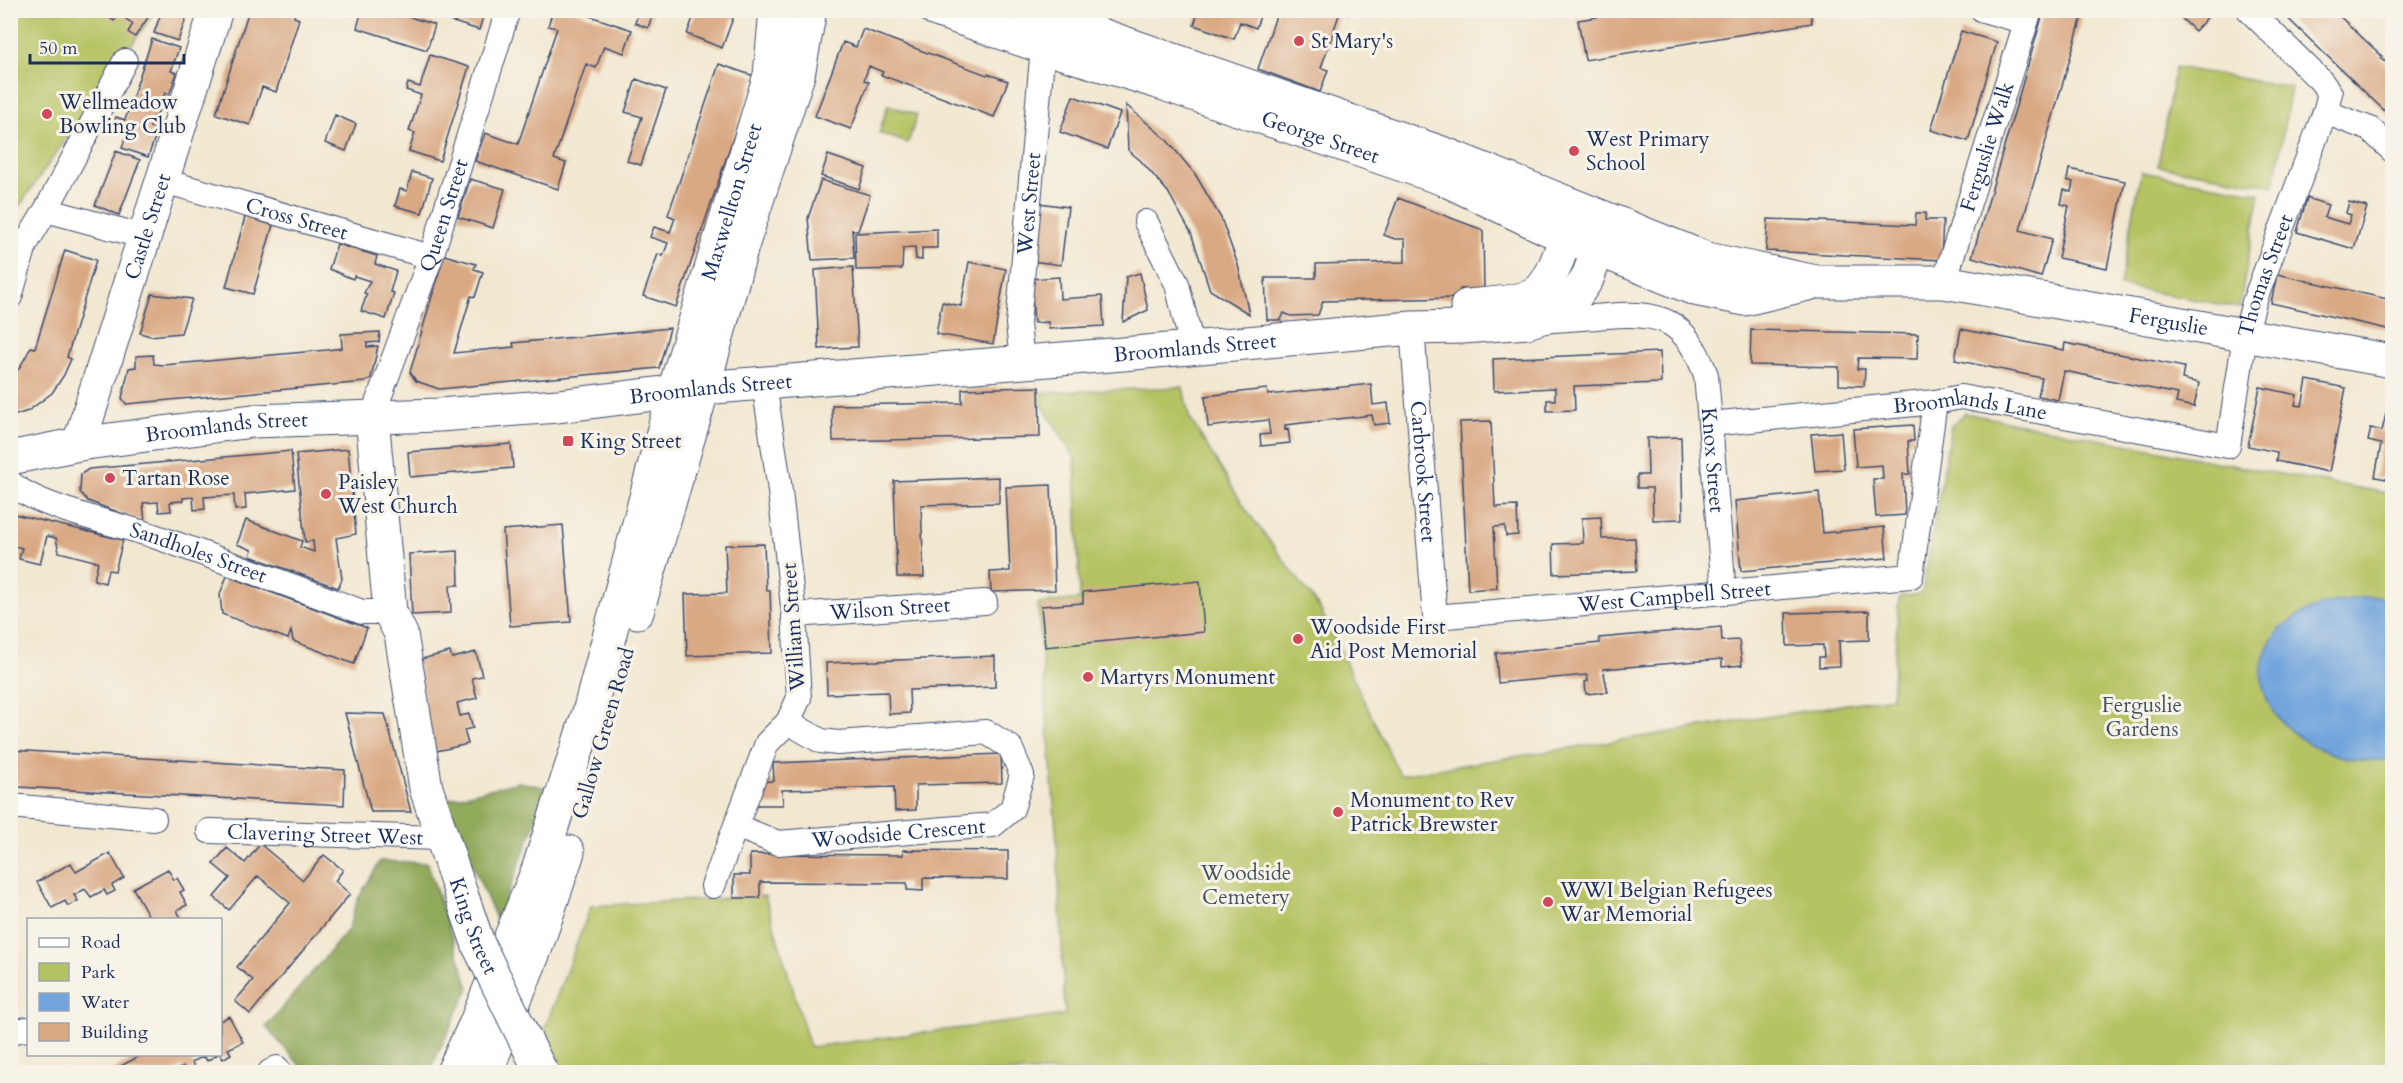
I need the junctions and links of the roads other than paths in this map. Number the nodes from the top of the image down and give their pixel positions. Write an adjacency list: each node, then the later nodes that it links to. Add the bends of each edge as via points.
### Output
1 (216, 10): 14 (main road, Castle Street)
2 (508, 10): 20 (street, Queen Street)
3 (776, 10): 32 (main road, Maxwellton Street, via 770,75)
4 (810, 10): 32 (main road, Maxwellton Street, via 798,75 742,246)
5 (936, 10): 10 (main road, George Street)
6 (1029, 10): 17 (main road, George Street, via 1445,154)
7 (1983, 10): 9 (street)
8 (2248, 10): 12 (street, via 2330,93)
9 (2028, 16): 22 (street, Ferguslie Walk)
10 (1043, 47): 17 (main road, George Street); 29 (street, West Street, via 1018,324)
11 (125, 61): 15 (street)
12 (2325, 112): 13 (street, via 2370,129); 27 (street, Thomas Street)
13 (2392, 150)
14 (164, 181): 18 (main road, Castle Street); 20 (street, Cross Street)
15 (46, 210): 18 (street); 23 (street, via 25,244)
16 (1146, 222): 28 (street, via 1177,284)
17 (1572, 222): 19 (main road); 21 (main road, George Street); 25 (main road, Broomlands Street, via 1538,293 1465,306)
18 (146, 237): 36 (main road, Castle Street)
19 (1598, 250): 21 (main road, via 1695,289 1745,299); 24 (main road, Broomlands Street, via 1587,279 1572,301)
20 (431, 257): 34 (street, Queen Street)
21 (1816, 282): 22 (main road)
22 (1944, 282): 27 (main road, Ferguslie)
23 (10, 297)
24 (1527, 322): 25 (main road, Broomlands Street); 26 (street, Broomlands Street, via 1642,314 1655,316)
25 (1412, 328): 28 (main road, Broomlands Street); 44 (street, Carbrook Street)
26 (1683, 334): 35 (street, Knox Street, via 1706,375)
27 (2245, 336): 30 (main road, Ferguslie); 37 (street, Thomas Street)
28 (1192, 347): 29 (main road, Broomlands Street)
29 (1022, 361): 31 (main road, Broomlands Street)
30 (2392, 361)
31 (764, 384): 32 (main road, Broomlands Street); 43 (street, William Street)
32 (688, 390): 34 (main road, Broomlands Street, via 558,406); 54 (main road, Gallow Green Road, via 562,798 516,929); 55 (main road, Gallow Green Road, via 639,605 588,790 536,947)
33 (1935, 402): 35 (street, Broomlands Lane); 37 (street, Broomlands Lane, via 1961,397); 40 (street, West Campbell Street, via 1911,576)
34 (372, 417): 36 (main road, Broomlands Street, via 252,421); 42 (main road, King Street)
35 (1710, 424): 40 (street, Knox Street)
36 (80, 444): 38 (main road, Broomlands Street)
37 (2228, 446)
38 (10, 458)
39 (10, 482): 42 (street, Sandholes Street, via 52,504 362,612)
40 (1724, 592): 44 (street, West Campbell Street)
41 (986, 602): 43 (street, Wilson Street)
42 (390, 612): 50 (main road, King Street, via 400,634 426,788)
43 (794, 615): 45 (street, William Street, via 799,698)
44 (1435, 617)
45 (788, 722): 48 (street, William Street, via 767,743); 48 (street, Woodside Crescent, via 821,741 838,743 986,732 1010,747 1022,775 1012,809 993,825 778,843)
46 (10, 806): 47 (street)
47 (154, 819)
48 (736, 826): 51 (street, William Street)
49 (209, 831): 50 (street, Clavering Street West)
50 (441, 838): 56 (main road, King Street, bridge, via 478,946)
51 (712, 886)
52 (270, 1072): 53 (street, via 277,1068)
53 (280, 1072)
54 (453, 1072)
55 (486, 1072)
56 (541, 1072)

